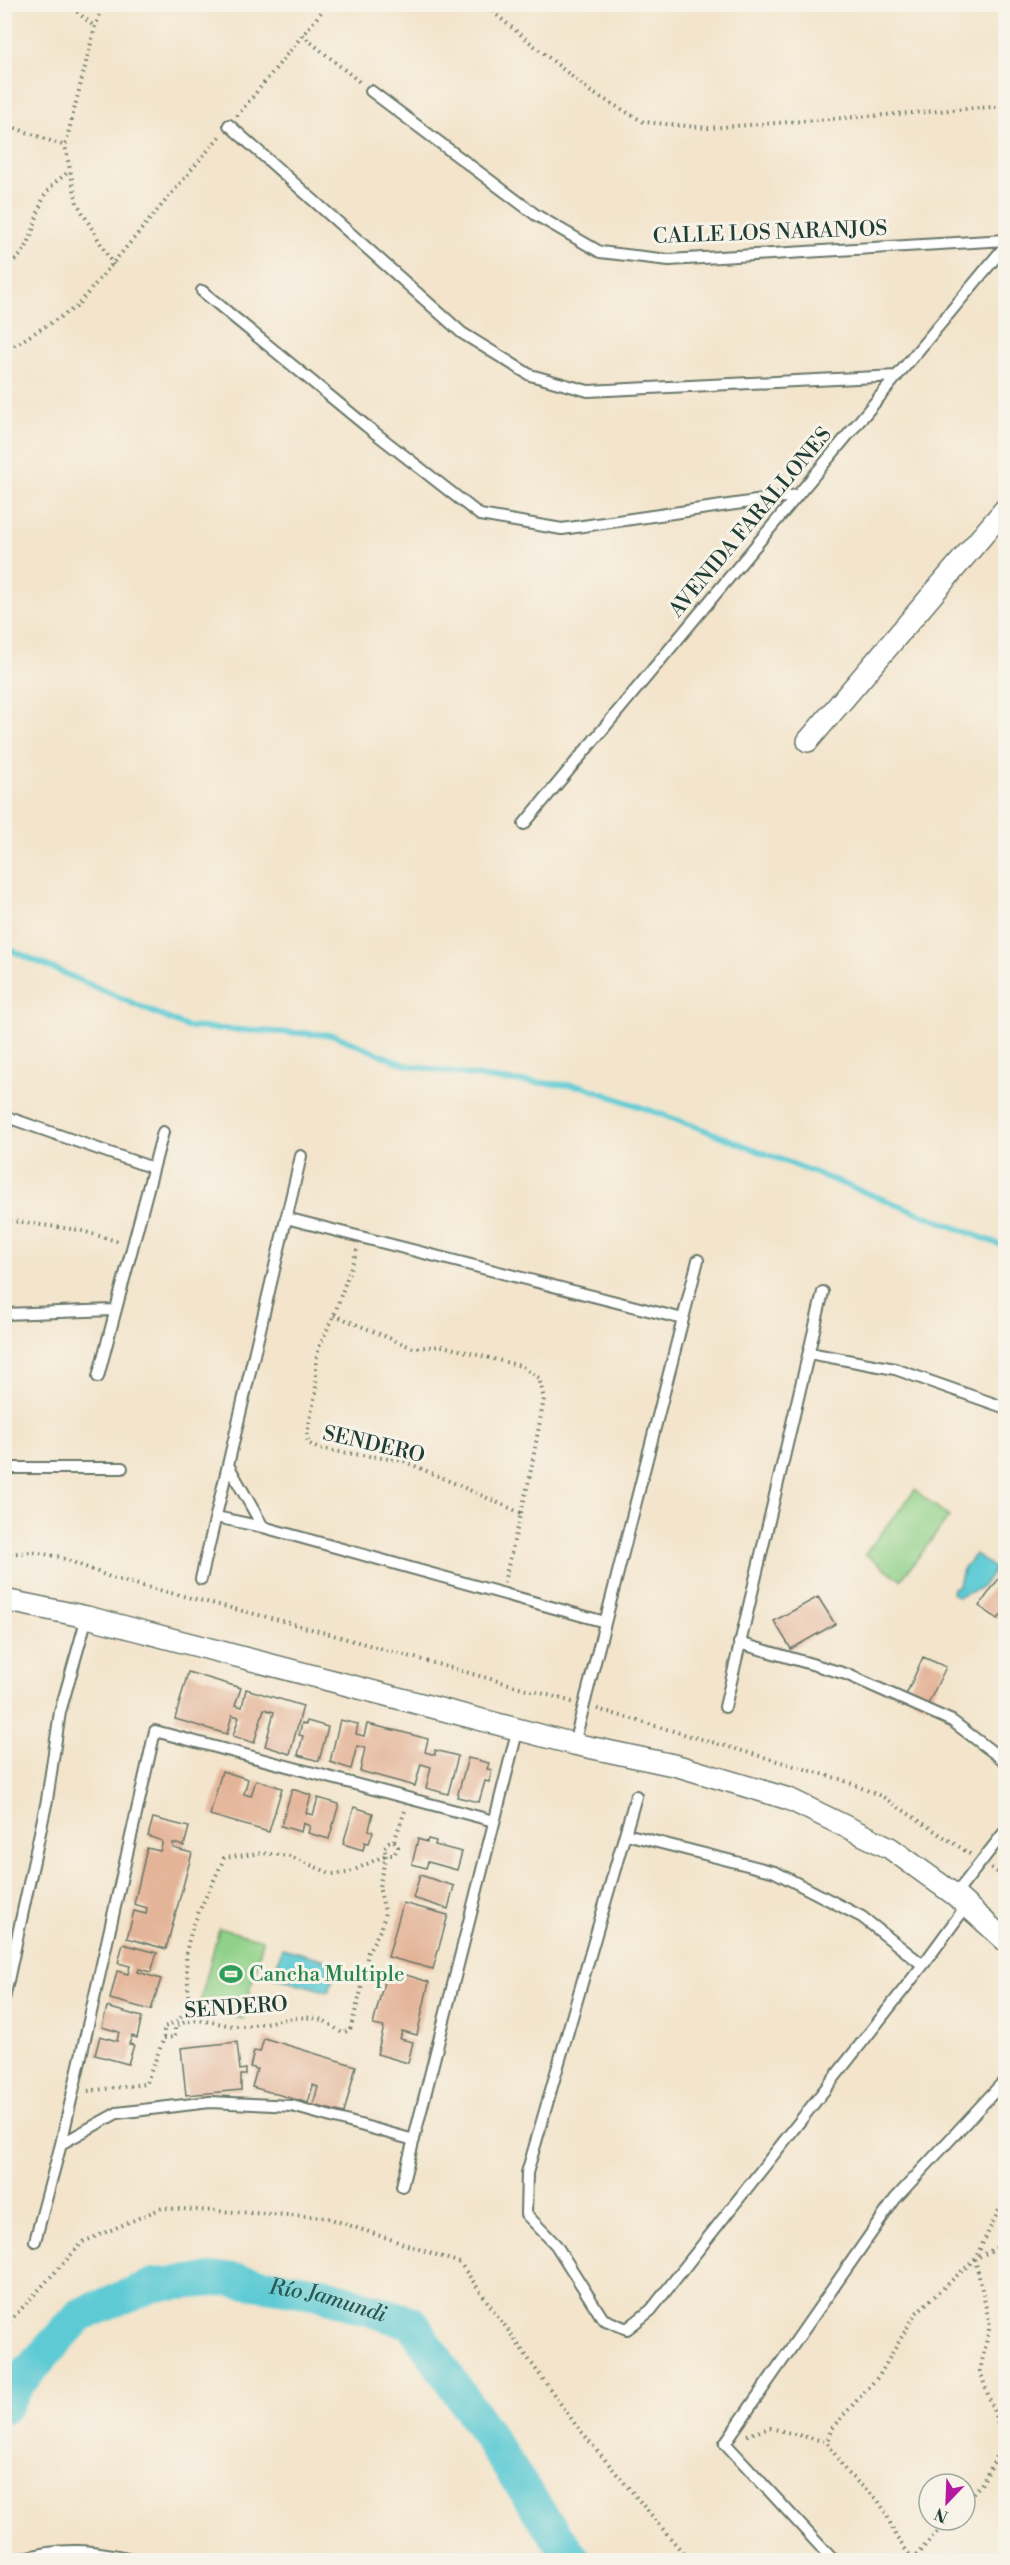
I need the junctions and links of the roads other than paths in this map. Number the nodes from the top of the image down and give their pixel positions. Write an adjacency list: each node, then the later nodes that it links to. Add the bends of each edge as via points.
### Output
1 (371, 91): 3 (lane, CALLE LOS NARANJOS, via 536,215 600,252 669,260)
2 (229, 125): 6 (lane, via 462,333 530,375 588,392)
3 (1005, 240)
4 (1005, 245): 6 (lane, AVENIDA FARALLONES)
5 (202, 291): 7 (lane, via 480,515 562,529)
6 (897, 376): 7 (lane, AVENIDA FARALLONES)
7 (798, 495): 10 (lane, AVENIDA FARALLONES)
8 (1005, 508): 9 (street)
9 (808, 741)
10 (524, 824)
11 (4, 1116): 14 (lane)
12 (163, 1132): 14 (lane)
13 (301, 1156): 15 (lane)
14 (153, 1168): 18 (lane)
15 (286, 1218): 20 (lane); 24 (lane)
16 (698, 1260): 20 (lane)
17 (823, 1292): 21 (lane)
18 (114, 1310): 19 (lane); 22 (lane)
19 (4, 1314)
20 (683, 1319): 32 (lane)
21 (809, 1353): 23 (lane, via 895,1369); 33 (lane)
22 (98, 1377)
23 (1005, 1408)
24 (228, 1465): 27 (lane); 28 (lane)
25 (4, 1468): 26 (lane)
26 (122, 1468)
27 (216, 1517): 28 (lane); 29 (lane)
28 (263, 1527): 32 (lane)
29 (201, 1579)
30 (4, 1600): 31 (street)
31 (87, 1617): 35 (street); 45 (lane, via 60,1712 47,1800)
32 (605, 1622): 36 (lane)
33 (739, 1643): 34 (lane); 37 (lane, via 846,1674 952,1721)
34 (725, 1707)
35 (518, 1728): 36 (street); 39 (lane)
36 (574, 1744): 42 (street, via 678,1766 789,1799 890,1848)
37 (1005, 1762)
38 (636, 1796): 41 (lane)
39 (494, 1821): 47 (lane); 48 (lane, via 155,1731)
40 (1005, 1830): 42 (lane, via 981,1861)
41 (626, 1834): 44 (lane, via 775,1872 861,1917); 44 (lane, via 527,2173 526,2214 556,2245 603,2319 627,2329 651,2310)
42 (961, 1900): 43 (street); 44 (lane)
43 (1005, 1941)
44 (923, 1965)
45 (4, 1999)
46 (1005, 2081): 53 (lane, via 895,2199 725,2443)
47 (414, 2139): 48 (lane, via 292,2106 210,2102 117,2113); 49 (lane)
48 (61, 2144): 50 (lane)
49 (402, 2186)
50 (35, 2241)
51 (18, 2560): 52 (lane, via 44,2552 91,2550)
52 (138, 2560)
53 (833, 2560)

